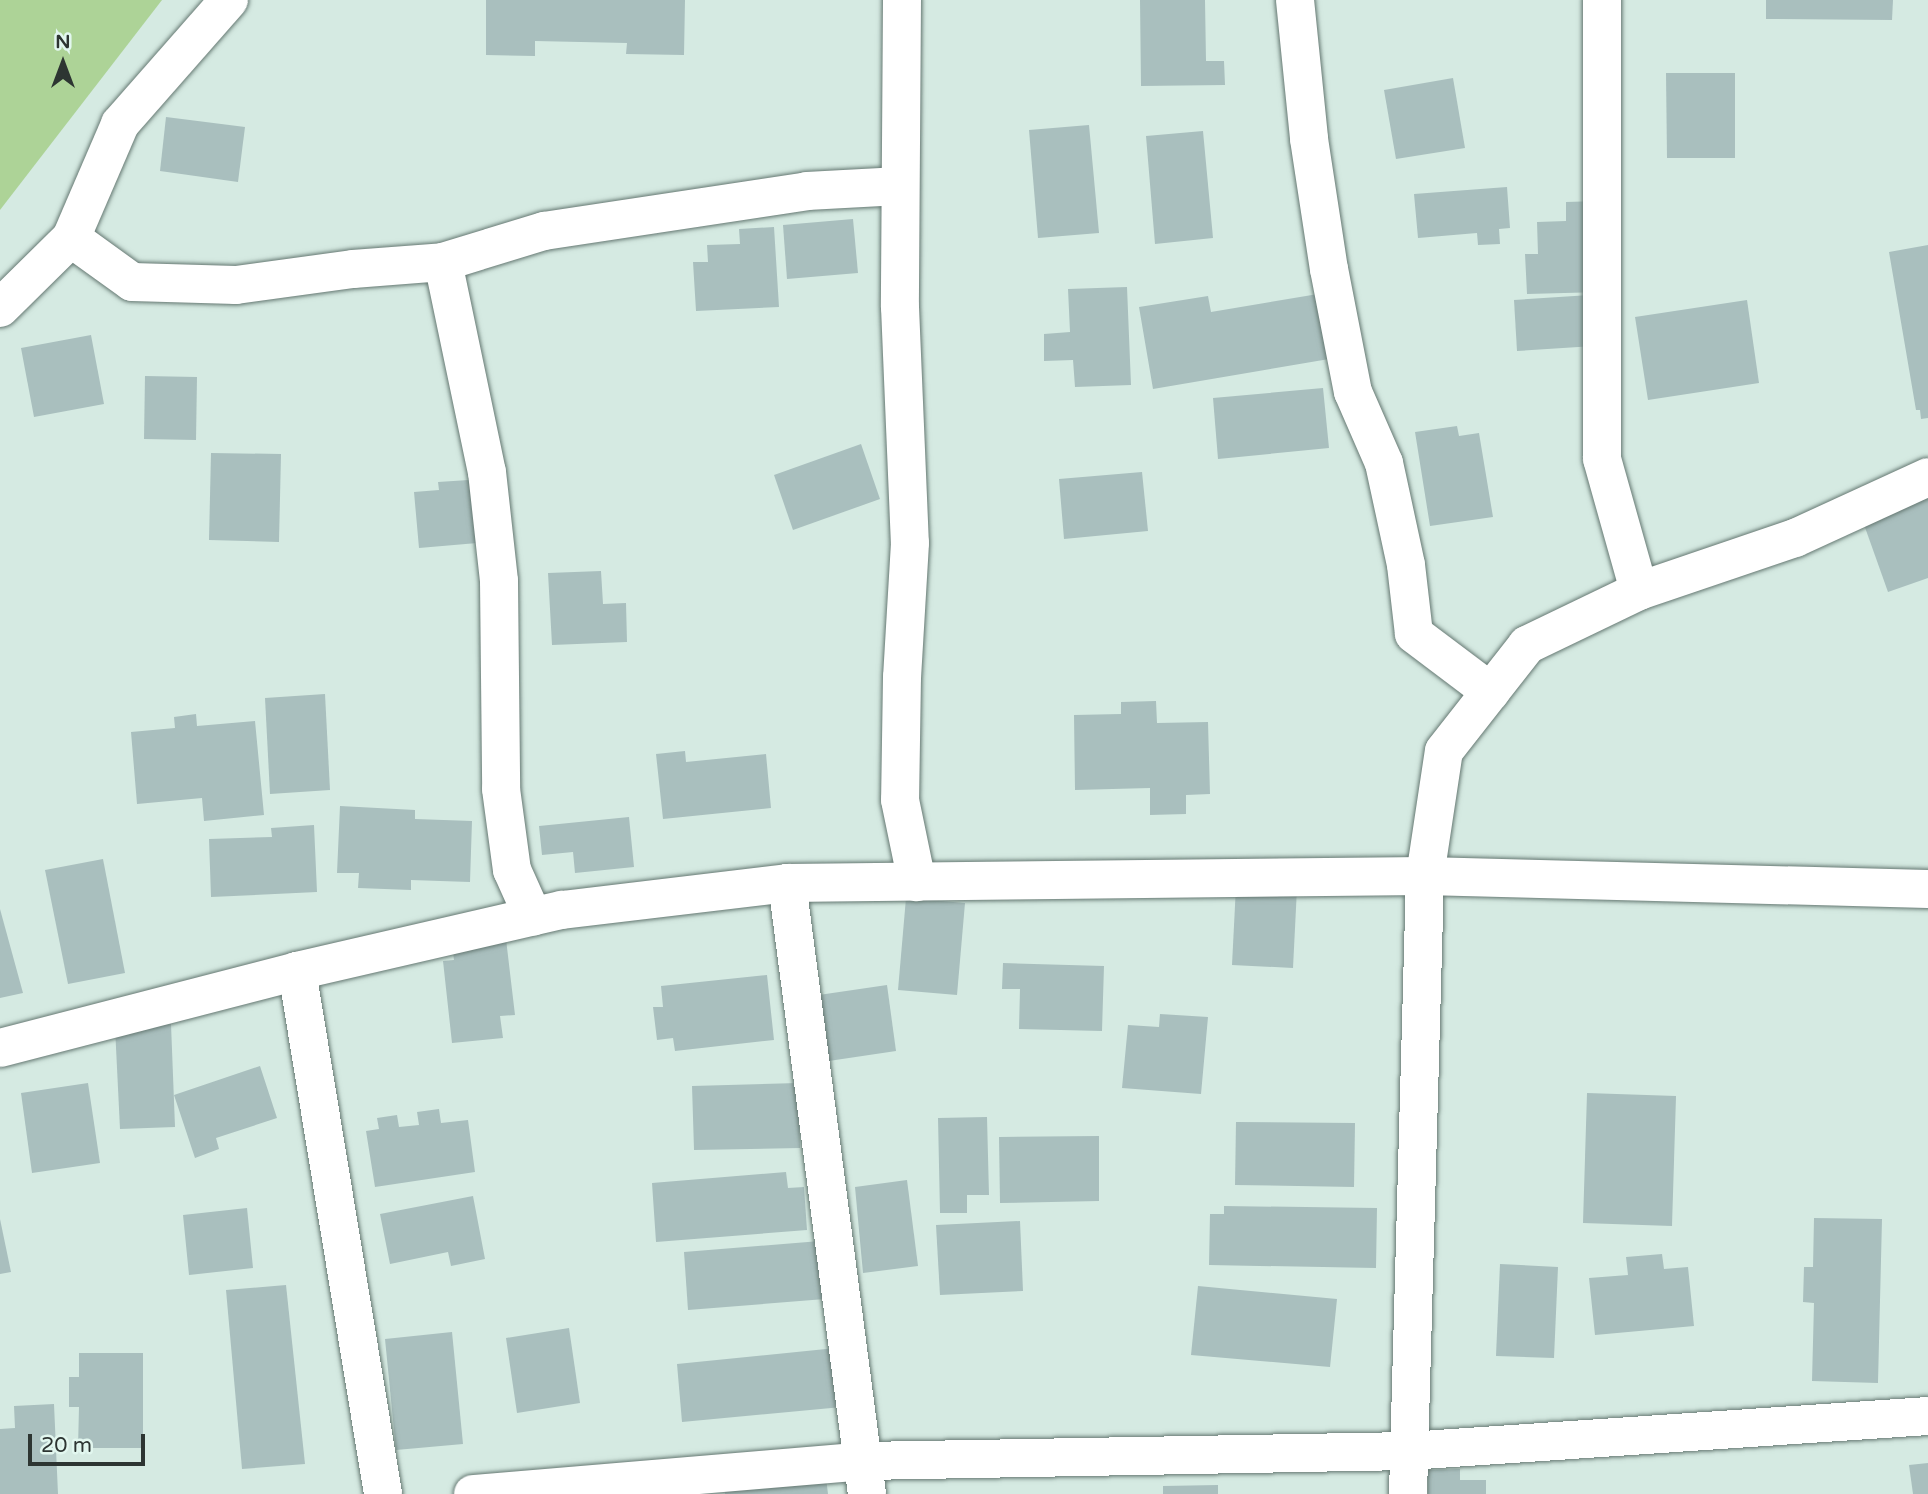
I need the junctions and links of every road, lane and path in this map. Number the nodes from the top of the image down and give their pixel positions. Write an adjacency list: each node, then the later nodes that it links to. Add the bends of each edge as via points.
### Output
1 (229, 0): 6 (street, via 120,124)
2 (902, 0): 5 (street)
3 (1295, 0): 11 (street, via 1309,139 1329,269 1353,392 1384,463 1406,565 1414,635)
4 (1602, 0): 10 (street, via 1602,459)
5 (901, 186): 7 (street, via 807,191 544,231); 13 (street, via 900,307 910,543 900,800)
6 (71, 238): 7 (street, via 132,282 236,285); 8 (street)
7 (443, 262): 16 (street, via 487,472 499,581 501,789 512,870)
8 (0, 309)
9 (1928, 477): 10 (street, via 1795,538)
10 (1639, 591): 11 (street, via 1527,645)
11 (1491, 692): 12 (street, via 1444,751)
12 (1425, 876): 13 (street); 15 (street); 20 (street)
13 (917, 882): 14 (street)
14 (787, 883): 16 (street, via 562,909); 21 (street)
15 (1928, 889)
16 (533, 917): 17 (street)
17 (297, 971): 18 (street); 22 (street)
18 (0, 1048)
19 (1928, 1416): 20 (street)
20 (1408, 1451): 21 (street); 24 (street)
21 (865, 1477): 23 (street)
22 (383, 1494)
23 (473, 1494)
24 (1409, 1494)

